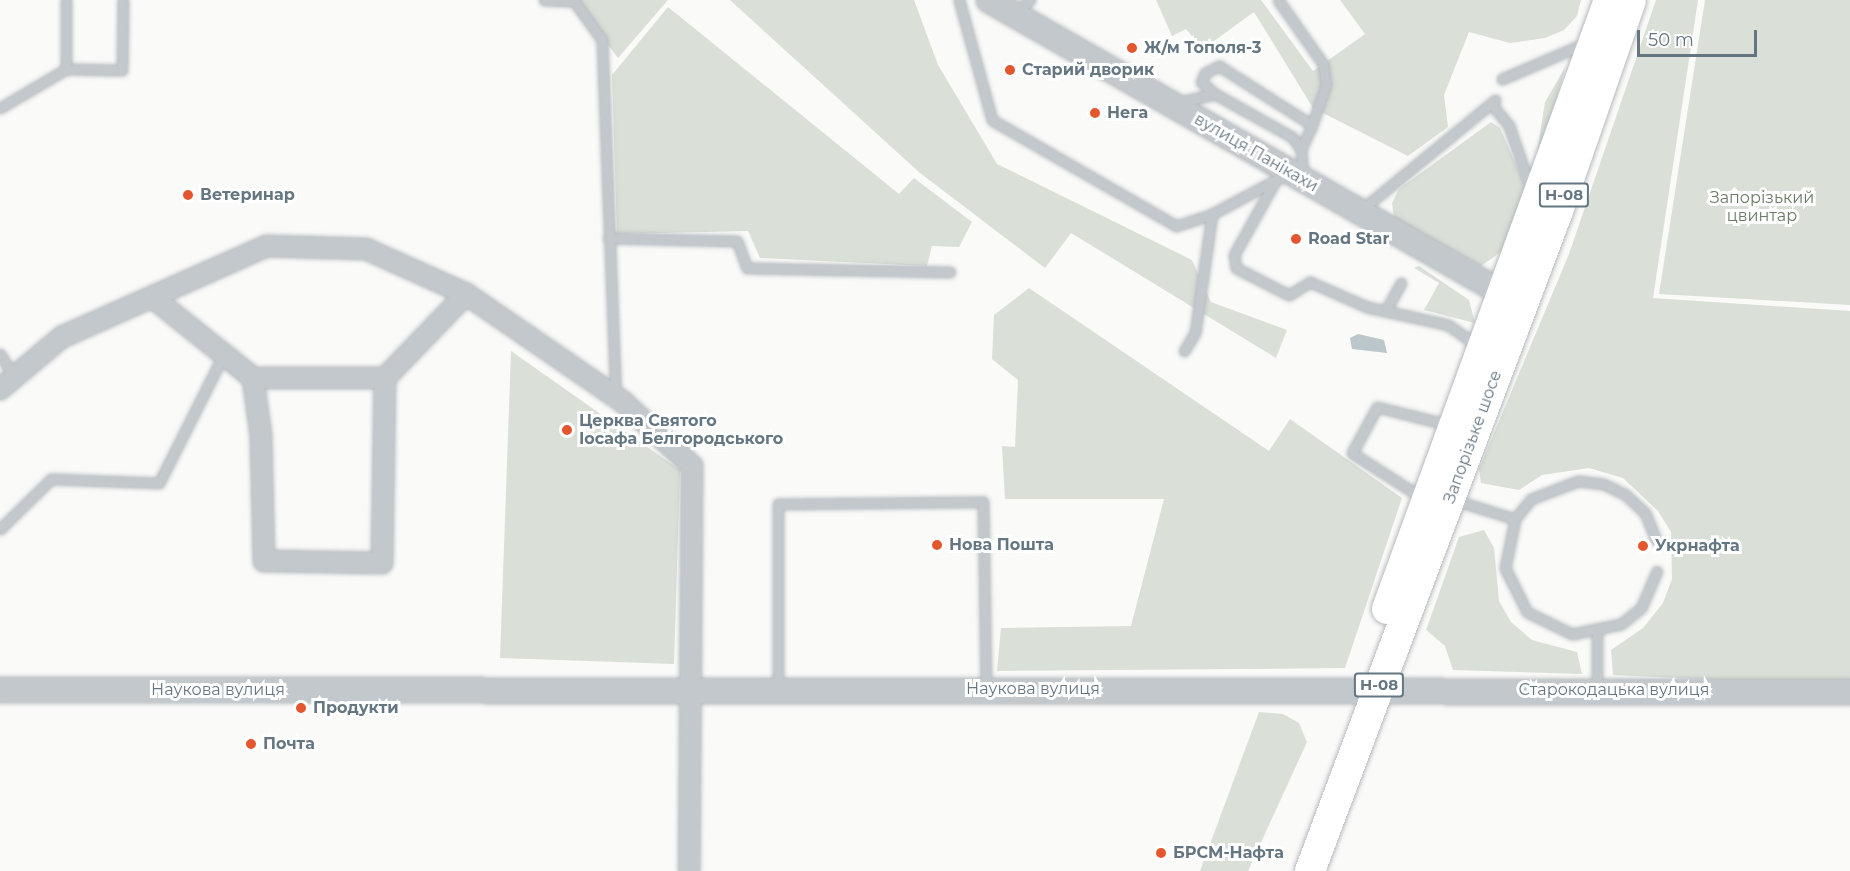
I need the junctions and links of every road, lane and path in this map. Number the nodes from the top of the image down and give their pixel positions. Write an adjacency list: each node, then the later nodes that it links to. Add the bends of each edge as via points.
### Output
1 (66, 0): 11 (lane)
2 (123, 0): 11 (lane, via 122,70)
3 (544, 0): 22 (lane, via 574,1 602,40)
4 (959, 0): 21 (lane, via 992,120 1176,226)
5 (989, 0): 9 (street, вулиця Панікахи)
6 (1278, 0): 16 (lane, via 1323,64 1326,85)
7 (1609, 0): 10 (main road, Запорізьке шосе / Н-08)
8 (1631, 0): 27 (main road, Запорізьке шосе / Н-08)
9 (1022, 7): 14 (street, вулиця Панікахи)
10 (1596, 39): 12 (lane); 19 (main road, Запорізьке шосе / Н-08)
11 (66, 69): 15 (lane)
12 (1502, 79)
13 (1215, 94): 14 (lane); 16 (lane, via 1201,82 1205,73 1219,66); 17 (lane, via 1292,137)
14 (1172, 104): 18 (street, вулиця Панікахи)
15 (0, 108)
16 (1312, 125): 17 (lane)
17 (1301, 149): 18 (lane)
18 (1289, 178): 20 (street, вулиця Панікахи); 21 (lane); 28 (lane, via 1234,255 1236,268 1289,295 1310,282)
19 (1537, 207): 20 (lane, via 1509,126 1494,103); 27 (main road, Запорізьке шосе / Н-08)
20 (1358, 212): 27 (street, вулиця Панікахи)
21 (1212, 214): 30 (lane, via 1195,333)
22 (608, 238): 23 (lane, via 737,241 747,268); 36 (lane)
23 (950, 272)
24 (1401, 283): 28 (lane)
25 (466, 294): 26 (street, via 366,249 266,246); 34 (street); 36 (street)
26 (152, 297): 32 (street); 35 (street, via 62,337)
27 (1514, 300): 29 (main road, Запорізьке шосе / Н-08); 38 (main road, Запорізьке шосе / Н-08)
28 (1386, 310): 29 (lane, via 1448,325)
29 (1484, 348): 37 (main road, Запорізьке шосе / Н-08)
30 (1184, 351)
31 (0, 354): 35 (lane)
32 (224, 354): 33 (street); 40 (lane, via 159,483 51,479)
33 (253, 378): 34 (street); 34 (street, via 261,436 264,561 382,562)
34 (385, 378)
35 (7, 383)
36 (616, 397): 49 (street, via 693,466)
37 (1454, 426): 38 (main road, Запорізьке шосе / Н-08); 38 (lane, via 1377,407 1352,453)
38 (1438, 500): 39 (lane); 45 (main road, Запорізьке шосе / Н-08)
39 (1515, 519): 41 (lane, via 1553,486 1603,484 1644,513); 43 (lane, via 1505,568 1527,612 1572,634)
40 (0, 529)
41 (1656, 540)
42 (1657, 570): 43 (lane, via 1641,608 1621,624)
43 (1597, 633): 46 (lane)
44 (986, 688): 45 (street, Наукова вулиця); 48 (street, Наукова вулиця); 48 (lane, via 983,502 778,504)
45 (1368, 688): 46 (street, Старокодацька вулиця); 52 (main road, Запорізьке шосе / Н-08); 53 (main road, Запорізьке шосе / Н-08)
46 (1598, 689): 50 (street, Старокодацька вулиця)
47 (0, 690): 49 (street, Наукова вулиця)
48 (778, 691): 49 (street, Наукова вулиця)
49 (689, 692): 51 (street)
50 (1850, 692)
51 (689, 871)
52 (1288, 871)
53 (1310, 871)

